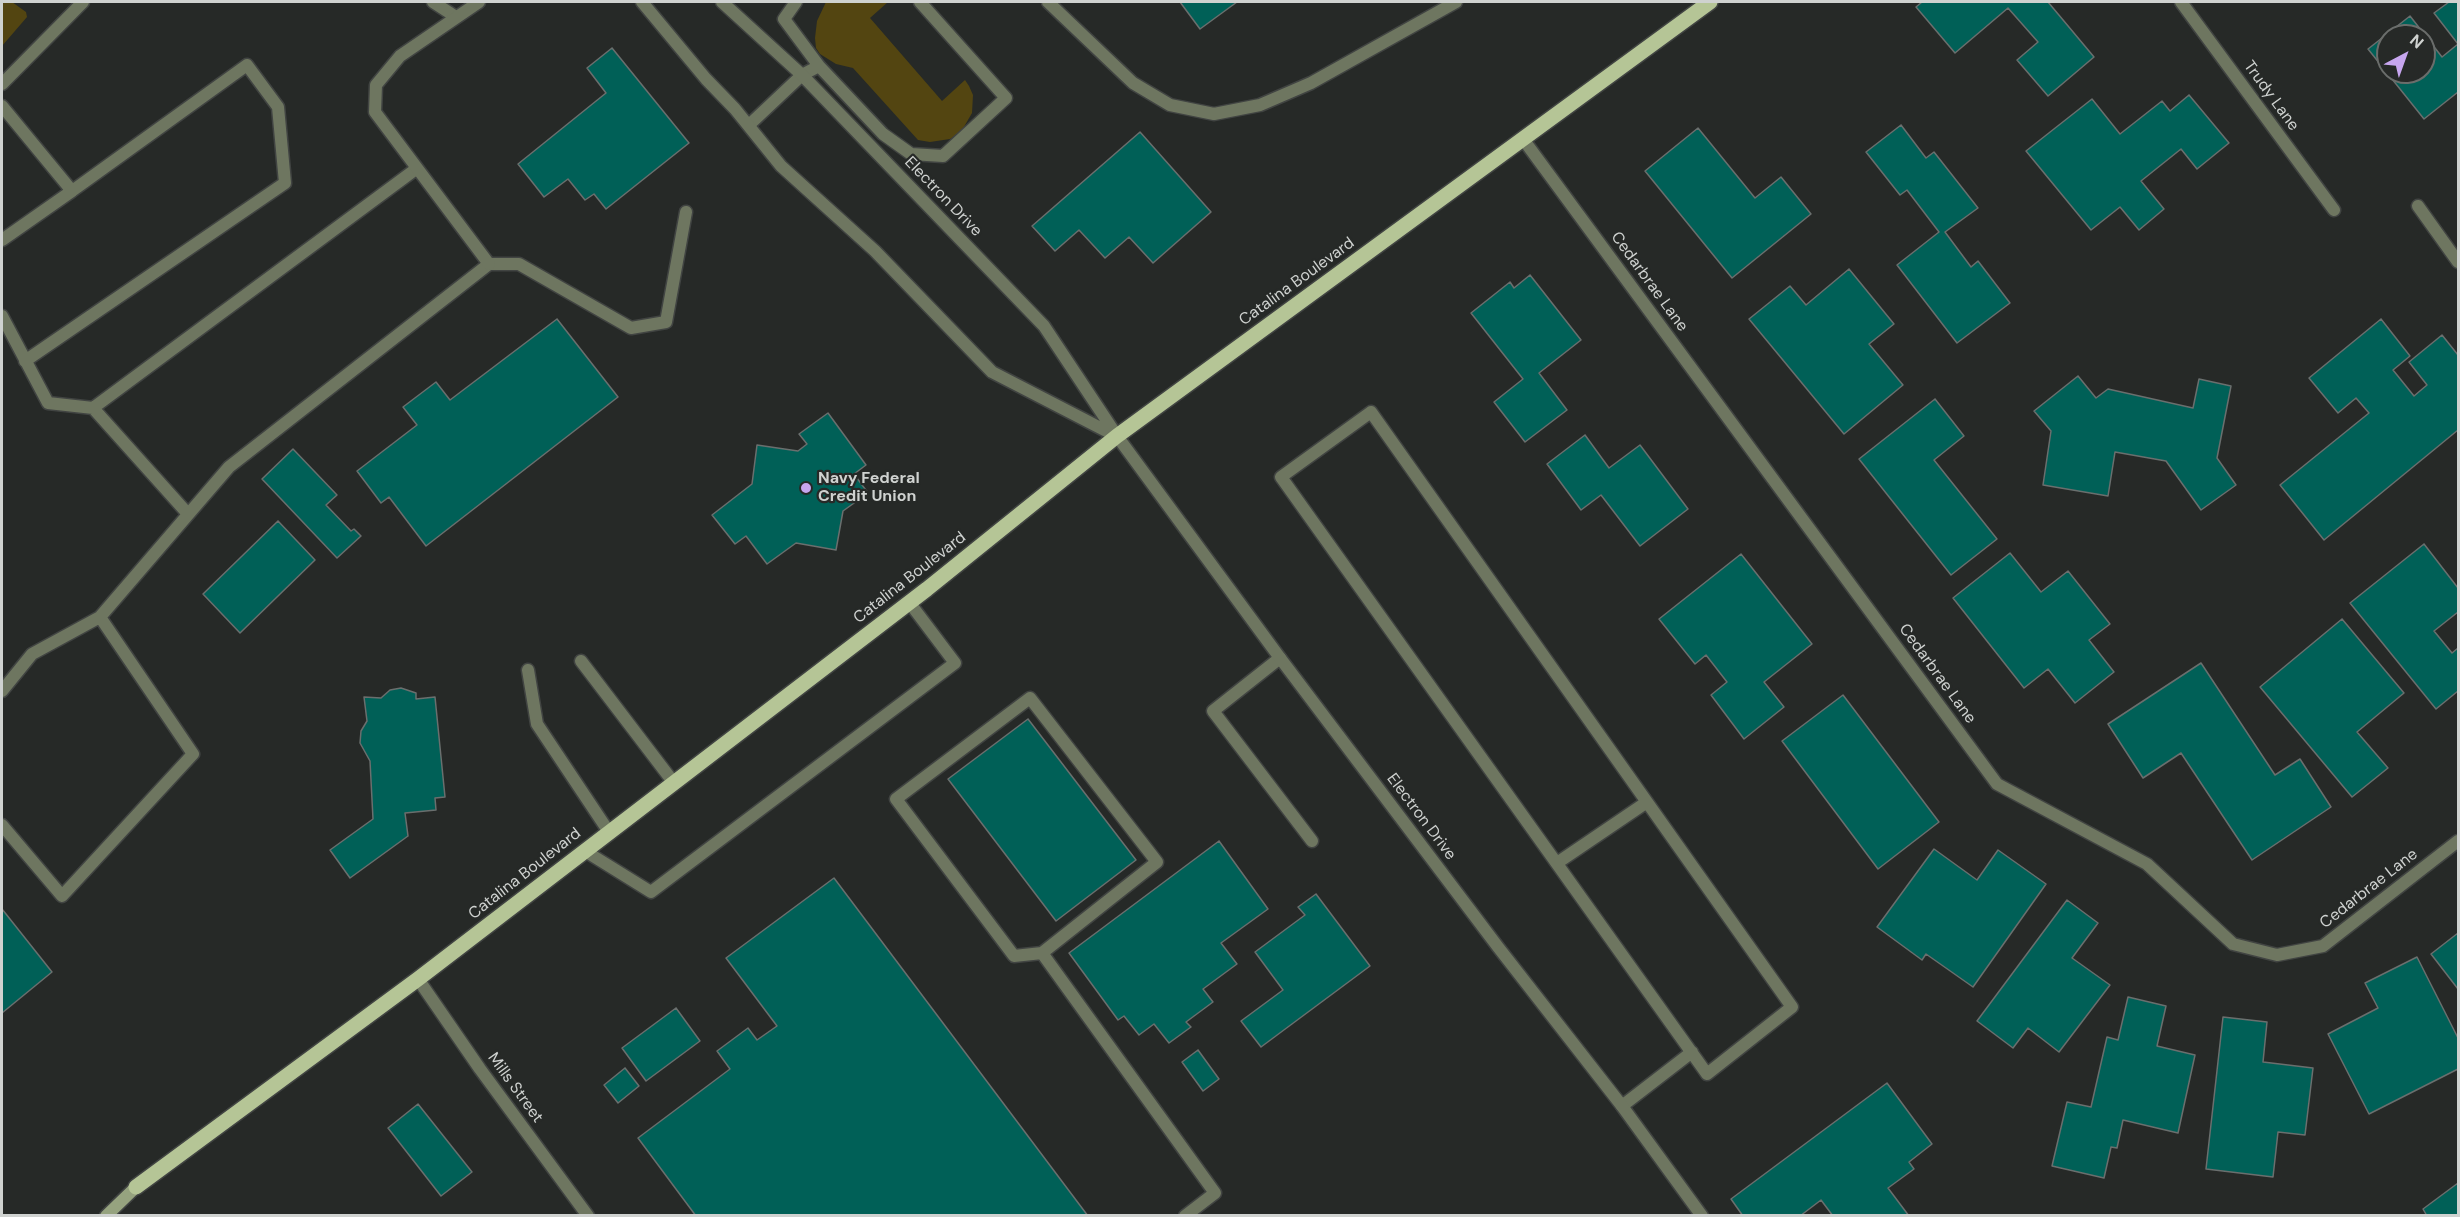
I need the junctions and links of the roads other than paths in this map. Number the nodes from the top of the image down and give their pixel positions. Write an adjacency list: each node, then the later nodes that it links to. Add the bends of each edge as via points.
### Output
1 (83, 2): 15 (street)
2 (433, 2): 12 (street)
3 (479, 2): 12 (street)
4 (642, 2): 17 (street, Electron Drive)
5 (722, 2): 14 (street, Electron Drive)
6 (796, 2): 13 (street, via 784,19)
7 (920, 2): 13 (street, via 1006,98 943,156 911,154 892,141)
8 (1048, 2): 9 (street, via 1132,83 1170,105 1215,114 1260,105 1311,83)
9 (1456, 2)
10 (1710, 2): 18 (main road, Catalina Boulevard)
11 (2181, 2): 22 (street, Trudy Lane)
12 (456, 17): 19 (street, via 400,56 376,85 375,112)
13 (819, 66): 14 (street)
14 (802, 75): 17 (street); 30 (street, Electron Drive, via 1044,326)
15 (2, 84)
16 (2, 106): 20 (street)
17 (749, 125): 30 (street, Electron Drive, via 781,166 875,250 992,372)
18 (1523, 139): 30 (main road, Catalina Boulevard); 43 (street, Cedarbrae Lane, via 1997,784 2147,864 2233,944 2277,955 2323,946)
19 (416, 169): 26 (street); 29 (street)
20 (72, 191): 24 (street); 28 (street, via 247,65 278,107 285,183)
21 (2418, 206): 25 (street)
22 (2334, 210)
23 (686, 212): 26 (street, via 666,322 631,328 519,264)
24 (2, 240)
25 (2458, 262)
26 (489, 264): 31 (street, via 229,467)
27 (2, 316): 28 (street)
28 (25, 361): 29 (street, via 48,403)
29 (93, 408): 31 (street)
30 (1117, 436): 32 (main road, Catalina Boulevard); 34 (street, Electron Drive)
31 (188, 514): 33 (street)
32 (909, 602): 38 (main road, Catalina Boulevard); 44 (street, via 955,663 651,892)
33 (100, 617): 37 (street, via 32,654); 40 (street, via 193,754 62,896)
34 (1280, 658): 42 (street, via 1213,711); 49 (street, Electron Drive)
35 (581, 661): 38 (street)
36 (528, 670): 41 (street, via 537,724)
37 (2, 691)
38 (674, 783): 41 (main road, Catalina Boulevard)
39 (1647, 802): 45 (street); 45 (street, via 1371,412 1281,477); 48 (street, via 1792,1007 1707,1074)
40 (2, 825)
41 (609, 832): 44 (main road, Catalina Boulevard)
42 (1312, 841)
43 (2458, 841)
44 (585, 851): 47 (main road, Catalina Boulevard)
45 (1557, 863): 48 (street)
46 (1042, 953): 46 (street, via 1014,956 896,799 1030,698 1157,862); 53 (street, via 1215,1193)
47 (418, 979): 50 (main road, Catalina Boulevard); 52 (street, Mills Street)
48 (1692, 1052): 49 (street)
49 (1622, 1106): 54 (street, Electron Drive)
50 (136, 1187): 51 (main road)
51 (106, 1215)
52 (588, 1215)
53 (1185, 1215)
54 (1702, 1215)

